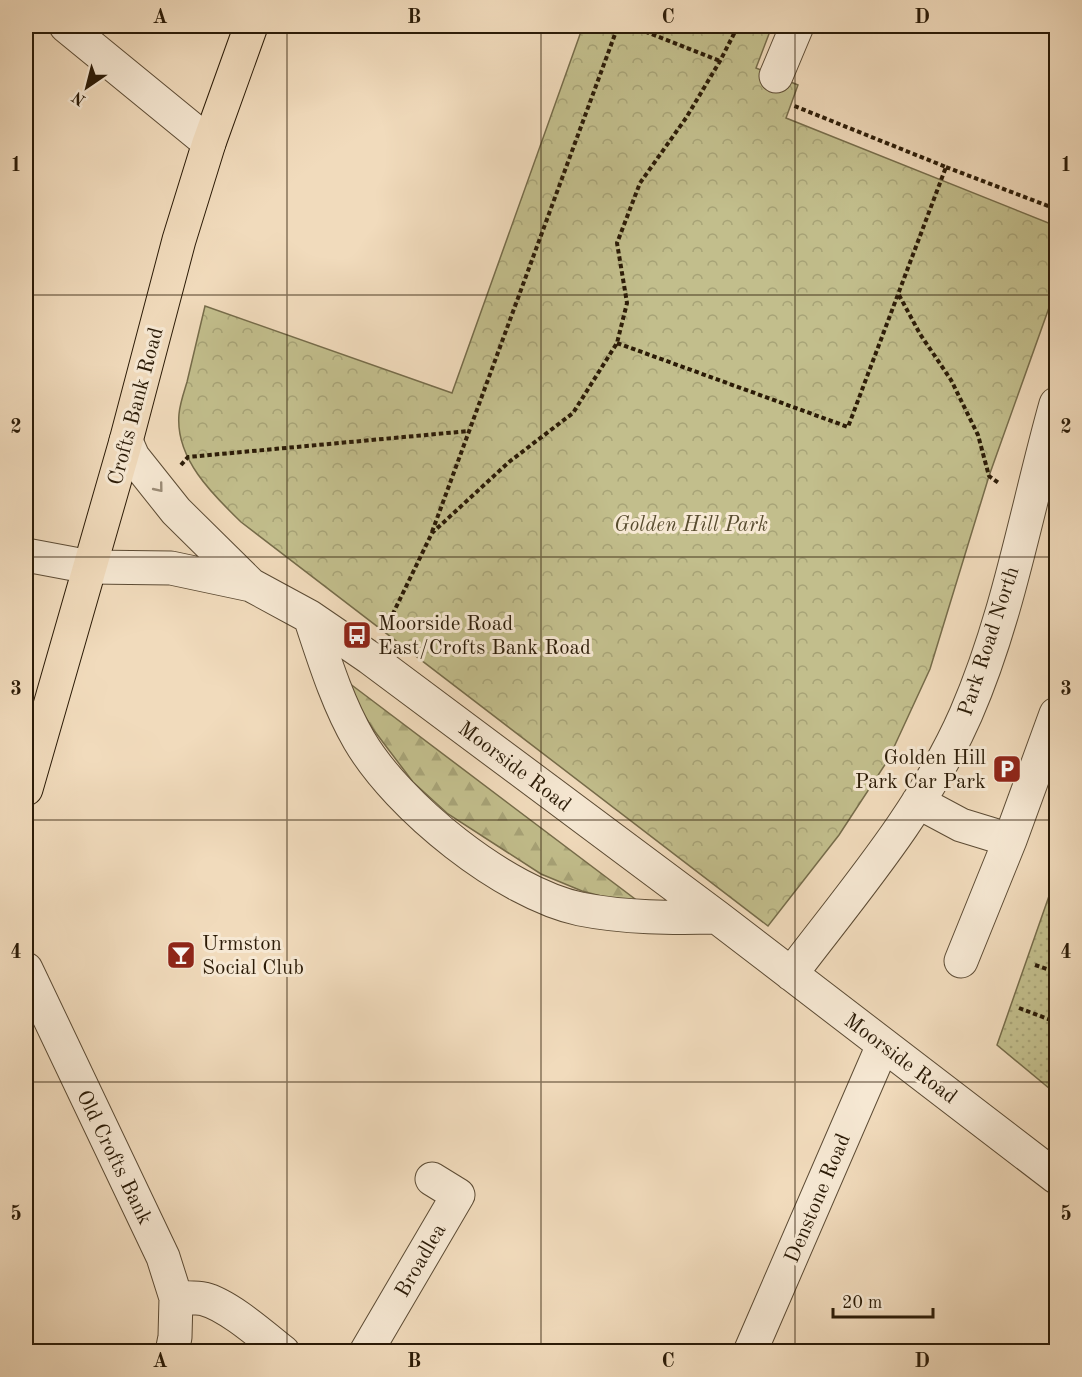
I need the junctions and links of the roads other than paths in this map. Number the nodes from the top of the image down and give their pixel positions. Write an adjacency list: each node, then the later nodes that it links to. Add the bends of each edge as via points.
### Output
1 (66, 26): 5 (street)
2 (251, 26): 5 (main road, Crofts Bank Road)
3 (797, 26): 4 (street)
4 (776, 76)
5 (209, 143): 7 (main road, Crofts Bank Road)
6 (1056, 404): 14 (street, Park Road North, via 994,637 966,714)
7 (126, 441): 9 (main road, Crofts Bank Road); 10 (street, Moorside Road, one-way to 10, via 133,457 176,511)
8 (26, 555): 9 (street, Moorside Road)
9 (90, 567): 10 (street, Moorside Road, via 171,568); 13 (main road, Crofts Bank Road)
10 (251, 585): 11 (street, Moorside Road)
11 (310, 618): 16 (street, Moorside Road, via 370,658); 16 (street, via 340,701 360,741 387,778 455,843 537,894 579,909 627,916)
12 (1056, 714): 15 (street)
13 (26, 789)
14 (918, 802): 15 (street, via 961,825); 19 (street, Park Road North)
15 (1010, 840): 17 (street)
16 (717, 917): 19 (street, Moorside Road)
17 (961, 960)
18 (26, 969): 23 (street, Old Crofts Bank, via 163,1257)
19 (792, 974): 20 (street, Moorside Road)
20 (883, 1045): 21 (street, Moorside Road); 24 (street, Denstone Road)
21 (1056, 1177)
22 (432, 1179): 27 (street, Broadlea, via 458,1195)
23 (176, 1298): 25 (street, Old Crofts Bank); 26 (street, via 206,1299 219,1305)
24 (751, 1351)
25 (172, 1352)
26 (283, 1352)
27 (366, 1352)

